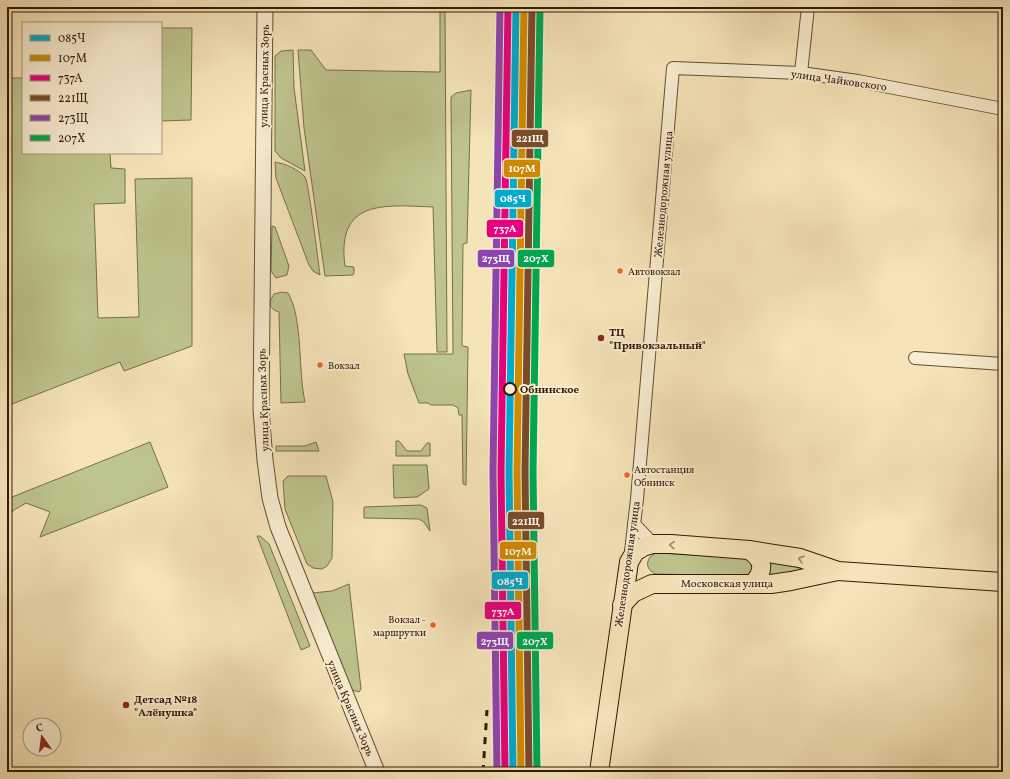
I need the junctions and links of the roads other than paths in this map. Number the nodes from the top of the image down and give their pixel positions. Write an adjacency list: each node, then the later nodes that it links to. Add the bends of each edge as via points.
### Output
1 (265, 7): 17 (street, улица Красных Зорь, via 261,410 268,486 278,527)
2 (808, 7): 4 (street)
3 (673, 68): 4 (street, улица Чайковского); 8 (street, Железнодорожная улица)
4 (801, 73): 5 (street, улица Чайковского, via 858,81)
5 (1003, 109)
6 (915, 358): 7 (street)
7 (1003, 364)
8 (634, 524): 9 (street); 11 (street, Железнодорожная улица)
9 (653, 544): 10 (main road, Московская улица, one-way to 9); 11 (main road, via 639,549)
10 (749, 550): 12 (main road, Московская улица, one-way to 10, via 800,558); 15 (main road, via 758,556 762,565 761,576)
11 (629, 562): 14 (main road, via 634,574); 16 (main road, Железнодорожная улица)
12 (838, 571): 13 (main road, Московская улица); 15 (main road, Московская улица, via 791,582)
13 (1003, 582)
14 (652, 584): 15 (main road, Московская улица); 16 (main road, Московская улица, via 634,593)
15 (753, 584)
16 (622, 605): 18 (main road, Железнодорожная улица)
17 (377, 772)
18 (599, 772)

